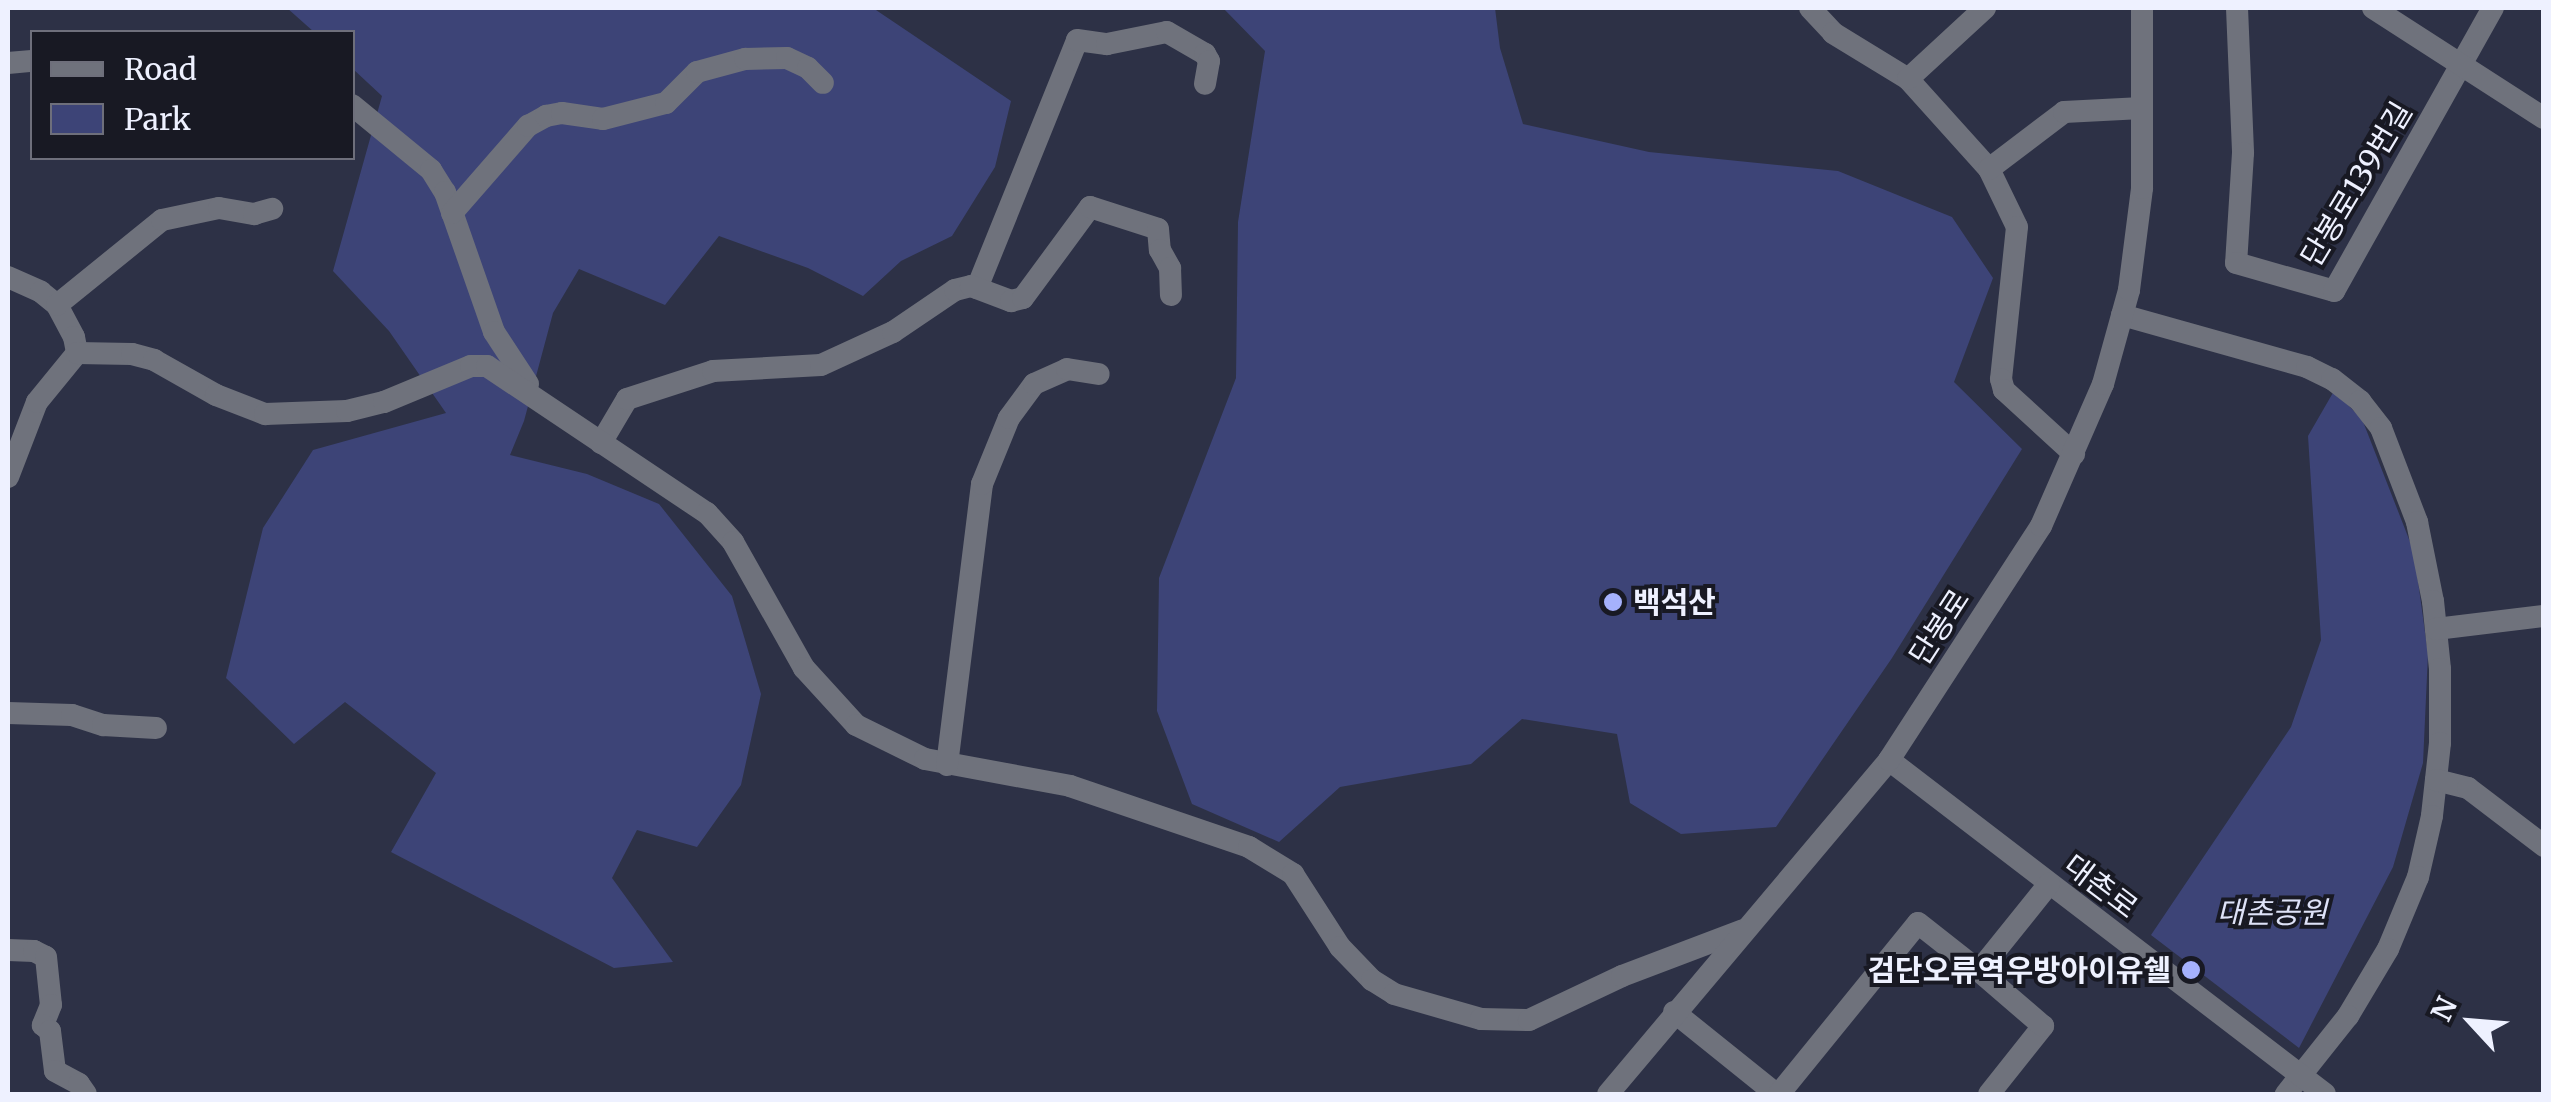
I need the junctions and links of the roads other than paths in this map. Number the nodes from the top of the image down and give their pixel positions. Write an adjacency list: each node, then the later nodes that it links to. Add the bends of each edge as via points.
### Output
1 (1810, 8): 10 (street, via 1833,33)
2 (1948, 8): 8 (street)
3 (1985, 8): 8 (street)
4 (2142, 8): 14 (street, 단봉로)
5 (2237, 8): 9 (street, 단봉로139번길, via 2242,153 2236,262 2334,291)
6 (2373, 8): 9 (street)
7 (2493, 8): 9 (street, 단봉로139번길)
8 (1962, 28): 10 (street)
9 (2462, 66): 15 (street)
10 (1908, 79): 16 (street)
11 (823, 83): 18 (street, via 787,58 745,59 697,72 666,103 602,119 546,116 528,126)
12 (1205, 84): 20 (street, via 1206,54 1168,32 1107,44 1076,40)
13 (355, 107): 18 (street, via 431,170)
14 (2142, 108): 16 (street, via 2064,112); 23 (street, 단봉로, via 2142,188)
15 (2544, 118)
16 (1989, 169): 28 (street, via 2017,227 2004,390)
17 (272, 209): 22 (street, via 254,214 219,208 162,220)
18 (452, 213): 26 (street, via 494,332)
19 (8, 277): 22 (street)
20 (977, 288): 21 (street, via 1011,301 1023,298 1090,207 1158,228); 27 (street, via 955,290 893,332 821,365 713,371 627,399)
21 (1171, 295)
22 (56, 305): 24 (street)
23 (2122, 314): 28 (street, 단봉로); 31 (street, via 2307,366 2360,402 2381,428 2417,522)
24 (77, 354): 26 (street, via 154,360 265,414 347,411 472,366 486,366); 29 (street, via 37,402)
25 (1100, 374): 35 (street, via 1067,369 1034,384 1009,418 982,484)
26 (539, 398): 27 (street)
27 (601, 443): 35 (street, via 690,499 732,542 780,632 836,706 886,743)
28 (2074, 454): 34 (street, 단봉로, via 2040,526)
29 (8, 477)
30 (2544, 616): 31 (street)
31 (2436, 630): 36 (street)
32 (8, 713): 33 (street)
33 (156, 728)
34 (1889, 760): 38 (street, 대촌로); 39 (street, 단봉로)
35 (948, 765): 39 (street, via 1070,786 1249,847 1293,874 1340,946 1372,980 1394,994 1481,1019 1529,1020)
36 (2436, 780): 37 (street, via 2468,788); 43 (street, via 2418,876 2388,949 2348,1016)
37 (2544, 846)
38 (2049, 884): 41 (street); 43 (street, 대촌로)
39 (1744, 930): 42 (street, 단봉로)
40 (8, 950): 44 (street, via 46,958 52,1005 43,1025 56,1070)
41 (1979, 971): 46 (street, via 1918,923); 47 (street, via 2044,1026)
42 (1674, 1012): 45 (street, 단봉로); 46 (street)
43 (2293, 1085): 48 (street, 대촌로)
44 (86, 1094)
45 (1608, 1094)
46 (1778, 1094)
47 (1989, 1094)
48 (2325, 1094)

